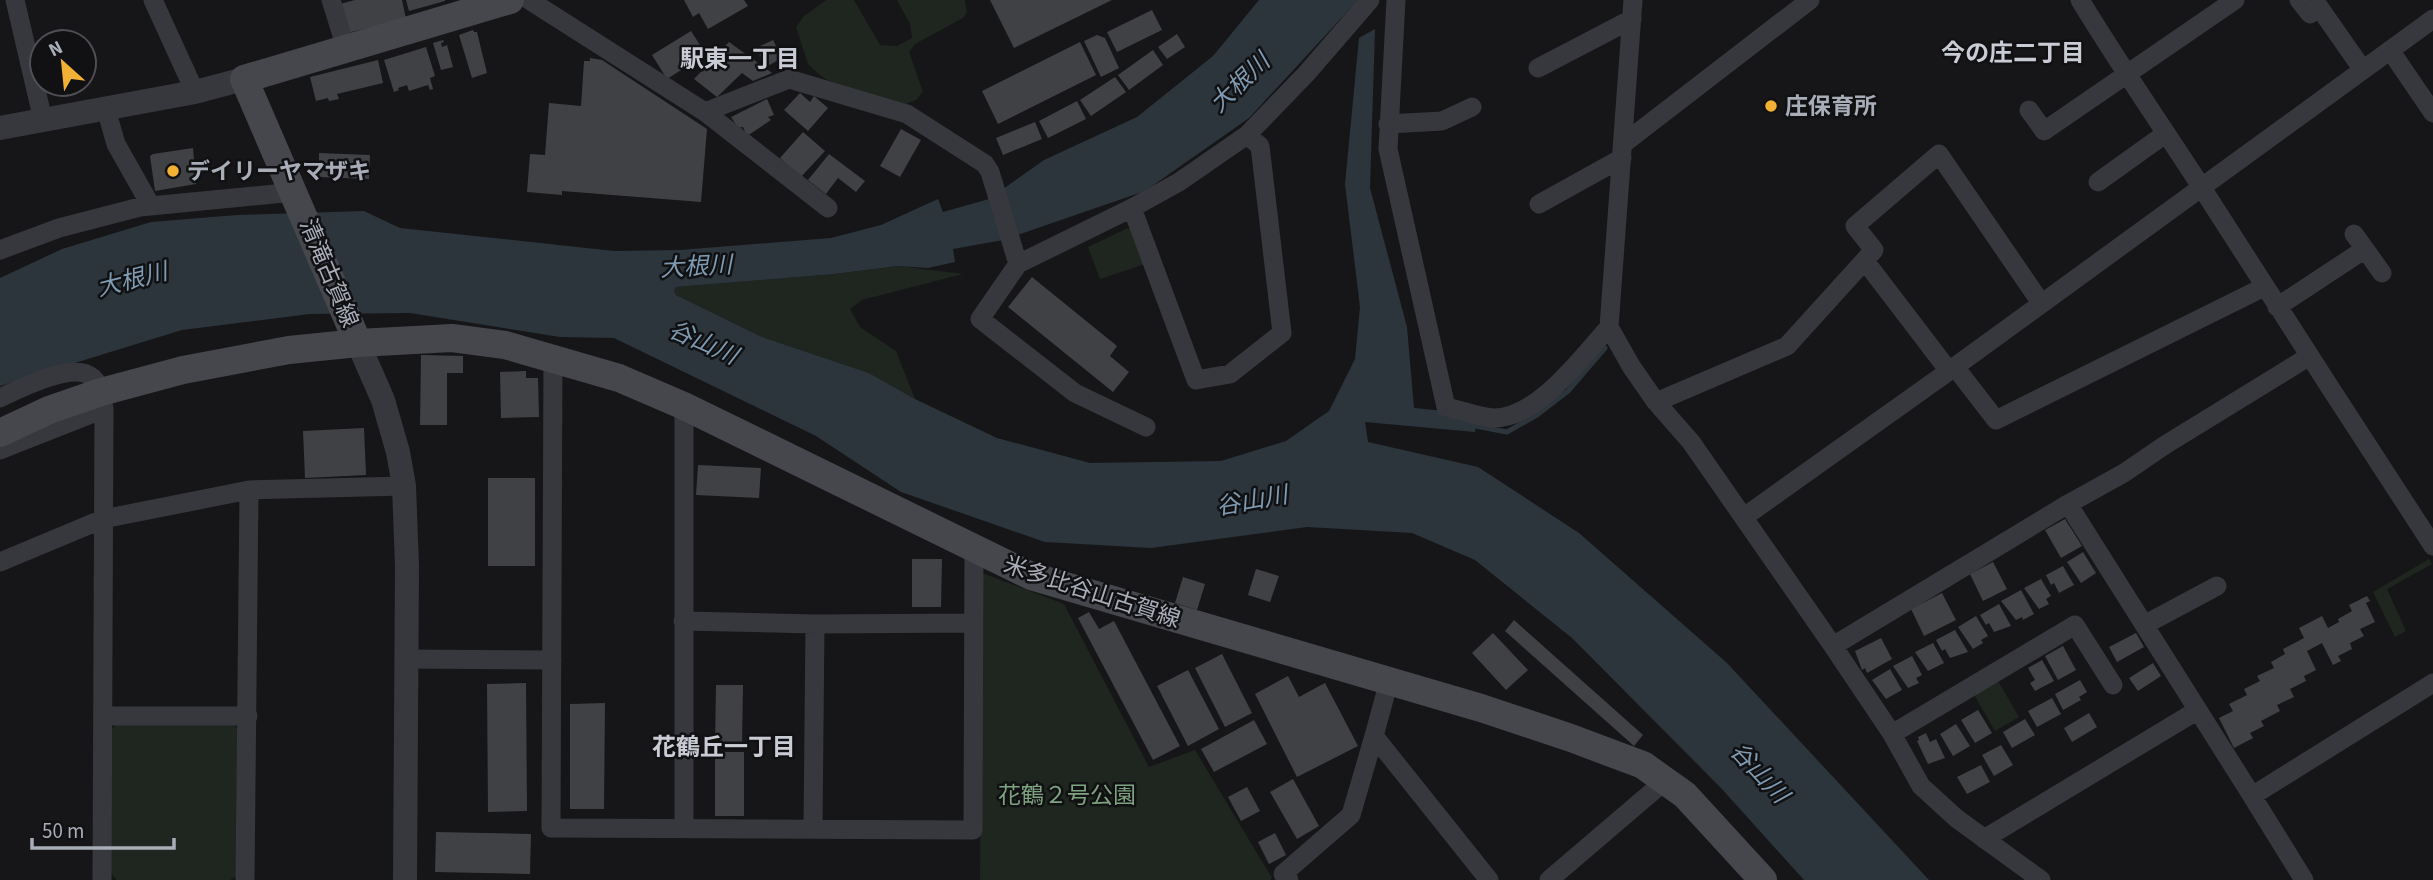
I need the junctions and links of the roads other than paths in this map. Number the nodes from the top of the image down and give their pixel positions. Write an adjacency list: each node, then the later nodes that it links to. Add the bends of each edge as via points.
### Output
1 (15, 0): 27 (street)
2 (153, 0): 21 (street)
3 (331, 0): 15 (street)
4 (510, 0): 12 (main road)
5 (529, 0): 25 (street)
6 (1370, 0): 31 (street)
7 (1396, 0): 28 (street)
8 (1810, 0): 32 (street)
9 (2080, 0): 19 (street)
10 (2235, 0): 19 (street)
11 (2299, 0): 18 (street, via 2310,14 2319,7)
12 (457, 8): 15 (main road)
13 (1633, 9): 17 (street); 32 (street)
14 (2433, 19): 16 (street)
15 (346, 48): 20 (main road)
16 (2390, 50): 18 (street); 26 (street)
17 (1538, 68)
18 (2363, 70): 34 (street)
19 (2125, 74): 24 (street, via 2044,131); 30 (street)
20 (244, 79): 21 (street); 35 (main road, 清滝古賀線)
21 (195, 92): 23 (street)
22 (1472, 107): 28 (street, via 1442,121)
23 (106, 109): 27 (street); 37 (street, via 116,144)
24 (2029, 110)
25 (705, 112): 38 (street); 42 (street, via 789,79 906,114 985,163)
26 (2433, 113)
27 (43, 120): 29 (street)
28 (1388, 124): 47 (street, via 1388,149 1446,407 1494,418 1524,411)
29 (0, 128)
30 (2165, 134): 33 (street); 34 (street)
31 (1247, 135): 39 (street); 39 (street, via 1259,146 1282,333 1230,374 1196,380)
32 (1623, 151): 36 (street); 47 (street)
33 (2098, 182)
34 (2201, 187): 44 (street); 45 (street)
35 (295, 192): 37 (street); 48 (main road, 清滝古賀線)
36 (1539, 204)
37 (151, 206): 40 (street, via 59,228)
38 (828, 208)
39 (1132, 208): 42 (street)
40 (0, 250)
41 (1864, 261): 45 (street, via 1874,250 1855,226 1939,154); 51 (street); 54 (street, via 1787,346)
42 (1018, 264): 56 (street, via 980,319 1075,393)
43 (2382, 273): 46 (street, via 2360,241)
44 (2264, 287): 46 (street); 51 (street, via 1996,420)
45 (2041, 303): 51 (street)
46 (2277, 307): 49 (street)
47 (1609, 327): 54 (street)
48 (353, 331): 50 (main road, 米多比谷山古賀線, via 505,345); 53 (main road, 清滝古賀線, via 289,350 183,370); 59 (street, via 383,400)
49 (2308, 357): 61 (street); 64 (street)
50 (553, 358): 55 (main road, 米多比谷山古賀線, via 619,378); 74 (street)
51 (1952, 369): 62 (street)
52 (0, 398): 53 (street, via 62,374 82,373 92,377)
53 (103, 400): 57 (main road, 清滝古賀線, via 49,410); 58 (street); 63 (street)
54 (1656, 402): 62 (street, via 1692,442)
55 (684, 406): 65 (main road, 米多比谷山古賀線); 68 (street)
56 (1146, 427)
57 (0, 433)
58 (0, 450)
59 (404, 486): 60 (street); 73 (street)
60 (249, 490): 63 (street); 80 (street)
61 (2068, 504): 71 (street); 72 (street)
62 (1744, 517): 72 (street)
63 (103, 519): 66 (street); 79 (street)
64 (2433, 546)
65 (974, 550): 69 (street); 75 (main road, 米多比谷山古賀線, via 1031,576)
66 (0, 562)
67 (2217, 586): 71 (street)
68 (683, 621): 70 (street); 85 (street)
69 (973, 622): 70 (street); 86 (street, via 973,830)
70 (815, 624): 86 (street)
71 (2144, 625): 78 (street)
72 (1833, 646): 81 (street)
73 (406, 659): 74 (street); 90 (street)
74 (552, 660): 85 (street, via 551,828)
75 (1389, 681): 82 (street); 83 (main road, 米多比谷山古賀線, via 1571,738 1643,765)
76 (2433, 683): 84 (street)
77 (2113, 685): 81 (street, via 2075,625)
78 (2198, 710): 84 (street); 87 (street)
79 (103, 716): 80 (street); 88 (street)
80 (248, 716): 89 (street)
81 (1892, 734): 87 (street, via 1921,786)
82 (1374, 736): 91 (street, via 1351,815 1283,874); 92 (street)
83 (1666, 780): 93 (street); 94 (main road, 米多比谷山古賀線)
84 (2252, 796): 96 (street)
85 (684, 828): 86 (street)
86 (813, 829)
87 (1984, 839): 95 (street)
88 (102, 880)
89 (245, 880)
90 (405, 880)
91 (1289, 880)
92 (1489, 880)
93 (1549, 880)
94 (1763, 880)
95 (2040, 880)
96 (2304, 880)

